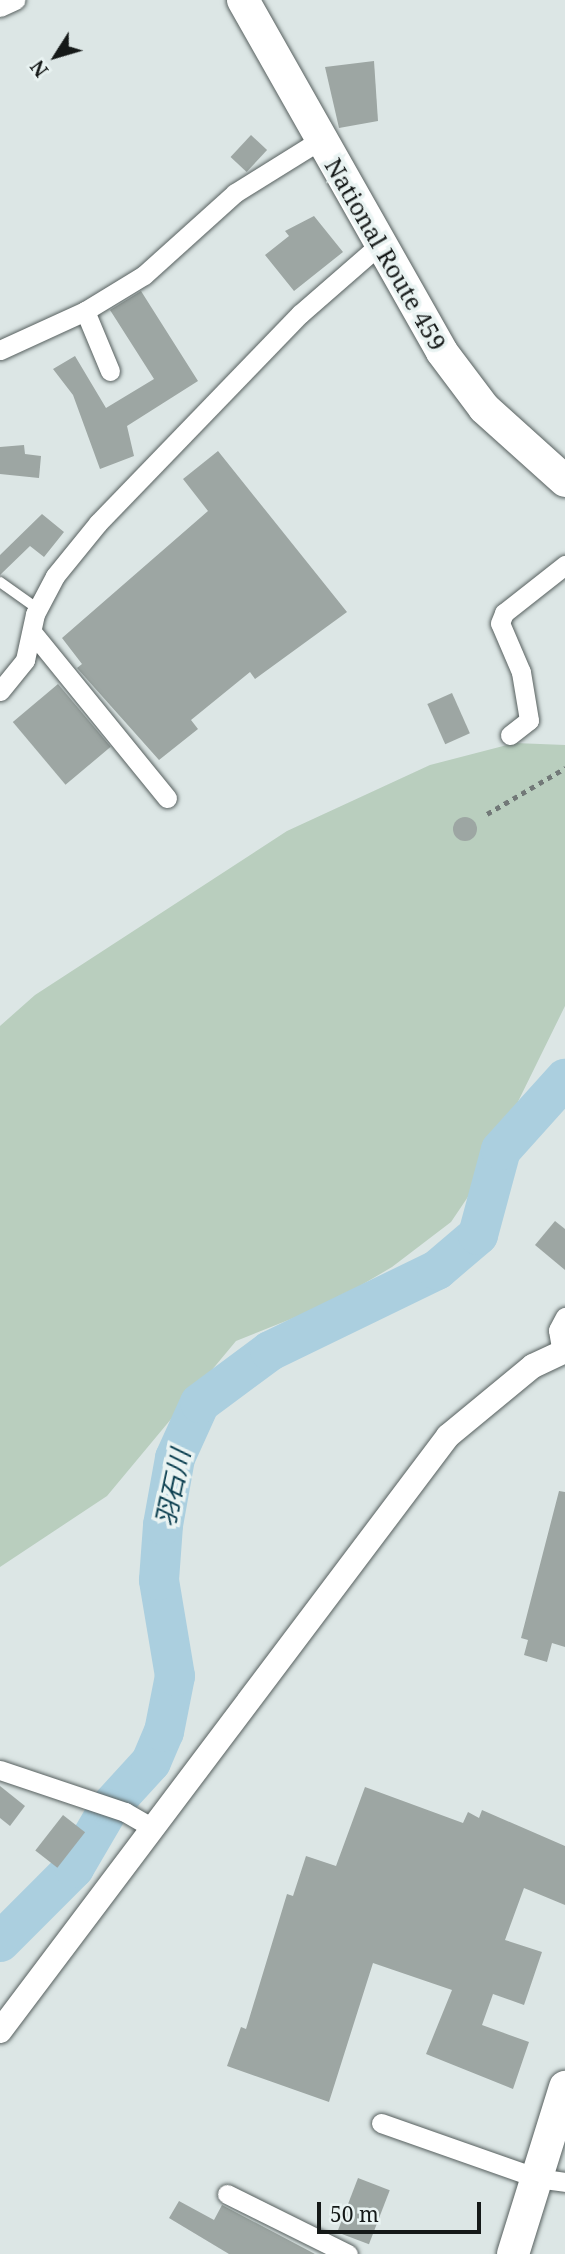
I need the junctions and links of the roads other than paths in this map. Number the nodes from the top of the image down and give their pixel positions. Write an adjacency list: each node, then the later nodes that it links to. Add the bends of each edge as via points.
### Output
1 (15, 0): 3 (street)
2 (243, 0): 4 (highway, National Route 459)
3 (0, 7)
4 (320, 140): 5 (highway, National Route 459); 6 (street, via 235,193 144,275)
5 (378, 246): 9 (highway, National Route 459, via 484,408); 12 (street, via 300,314 179,436 98,523 55,576)
6 (85, 311): 7 (street); 8 (street)
7 (0, 350)
8 (110, 371)
9 (565, 481)
10 (565, 565): 15 (street, via 504,613 500,623 520,672 529,720)
11 (0, 582): 12 (lane)
12 (38, 609): 13 (street)
13 (32, 632): 14 (street, via 25,660); 16 (street)
14 (0, 691)
15 (510, 735)
16 (167, 798)
17 (565, 1317): 18 (street, via 558,1331)
18 (564, 1352): 20 (street, via 533,1366 448,1436)
19 (0, 1770): 20 (street, via 99,1802)
20 (153, 1828): 21 (street)
21 (0, 2031)
22 (565, 2087): 24 (highway)
23 (381, 2123): 24 (street)
24 (551, 2180): 27 (highway)
25 (227, 2194): 26 (street)
26 (348, 2254)
27 (513, 2254)

